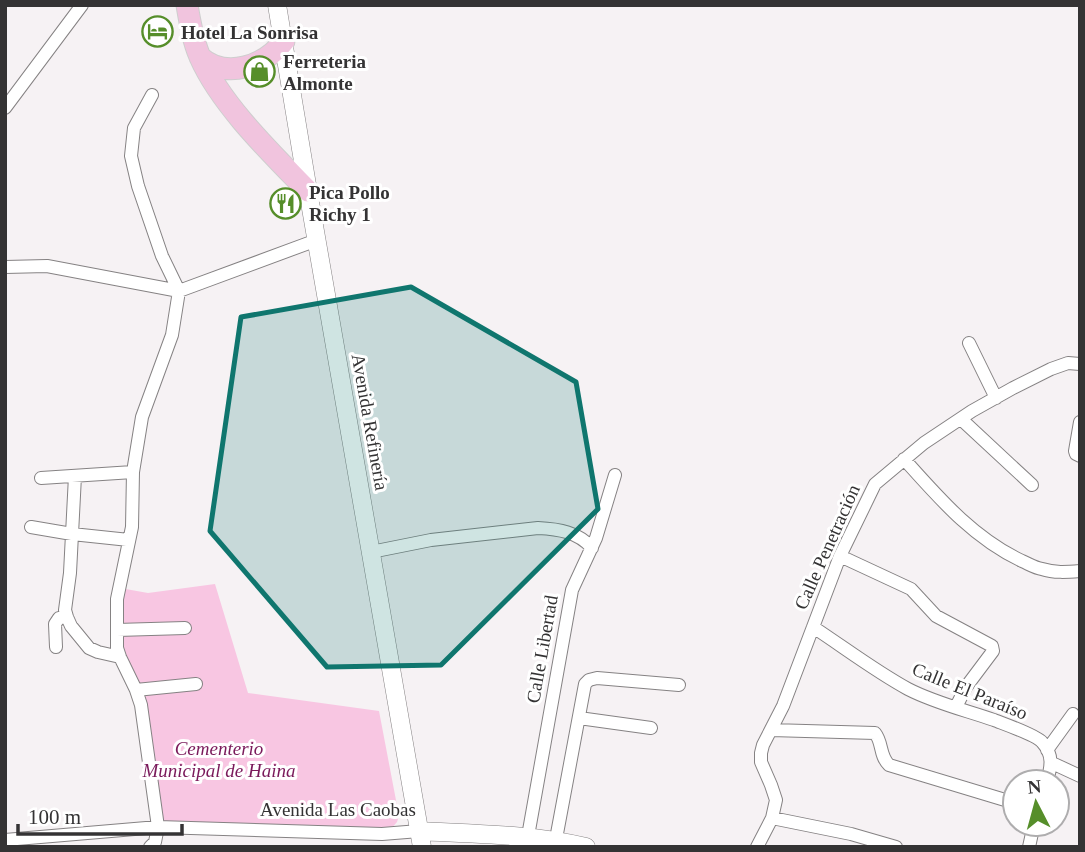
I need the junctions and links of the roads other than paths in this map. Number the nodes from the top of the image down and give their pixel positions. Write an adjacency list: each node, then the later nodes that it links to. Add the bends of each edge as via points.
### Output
1 (82, 5): 7 (street)
2 (187, 5): 5 (main road)
3 (277, 5): 4 (main road, Avenida Refinería)
4 (284, 41): 5 (main road, via 263,60 242,68 222,69); 8 (main road, Avenida Refinería)
5 (200, 57): 8 (main road, via 231,106)
6 (152, 95): 11 (street, via 134,128 131,156 162,256)
7 (5, 108)
8 (308, 191): 9 (main road, Avenida Refinería)
9 (317, 240): 11 (street); 28 (main road, Avenida Refinería)
10 (5, 267): 11 (street, via 47,266)
11 (179, 291): 19 (street, via 172,335 142,417)
12 (969, 343): 14 (street)
13 (1080, 364): 14 (street, Calle Penetración, via 1051,369)
14 (996, 398): 15 (street, Calle Penetración)
15 (961, 419): 18 (street, Calle Penetración); 23 (street)
16 (1080, 422): 17 (street, via 1075,451)
17 (1080, 456)
18 (904, 459): 29 (street, Calle Penetración, via 875,484); 30 (street, via 944,505 990,543 1040,569)
19 (133, 472): 21 (street); 26 (street)
20 (615, 475): 27 (street, Calle Libertad)
21 (75, 476): 22 (street); 25 (street)
22 (41, 478)
23 (1032, 485)
24 (31, 527): 25 (street)
25 (72, 534): 26 (street); 31 (street)
26 (130, 540): 34 (street, via 117,599)
27 (592, 548): 28 (street, via 577,535 538,528); 51 (street, Calle Libertad, via 572,590)
28 (371, 552): 53 (main road, Avenida Refinería)
29 (840, 556): 32 (street, Calle Penetración); 40 (street, via 911,589 936,616 992,646 993,652)
30 (1080, 570)
31 (67, 617): 35 (street, via 55,624); 36 (street, via 89,648)
32 (813, 627): 40 (street, Calle El Paraíso, via 909,690); 44 (street, Calle Penetración)
33 (185, 628): 34 (street)
34 (117, 630): 36 (street)
35 (56, 647)
36 (120, 657): 39 (street)
37 (195, 684): 39 (street)
38 (679, 685): 42 (street, via 589,680)
39 (136, 690): 50 (street)
40 (956, 707): 45 (street, Calle El Paraíso, via 1038,739)
41 (1073, 714): 45 (street)
42 (579, 718): 43 (street); 54 (street)
43 (651, 728)
44 (771, 730): 48 (street, via 875,733 889,765); 49 (street, Calle Penetración, via 760,758 776,800)
45 (1049, 757): 46 (street); 47 (street, Calle El Paraíso)
46 (1048, 768)
47 (1080, 776)
48 (1001, 799)
49 (772, 818): 57 (street); 58 (street)
50 (158, 827): 52 (street, Avenida Las Caobas); 53 (street, Avenida Las Caobas); 55 (street)
51 (528, 836): 53 (main road, Avenida Las Caobas); 54 (main road, Avenida Las Caobas)
52 (5, 839)
53 (420, 839)
54 (556, 839): 56 (main road, Avenida Las Caobas)
55 (149, 847)
56 (586, 847)
57 (757, 847)
58 (896, 847)

